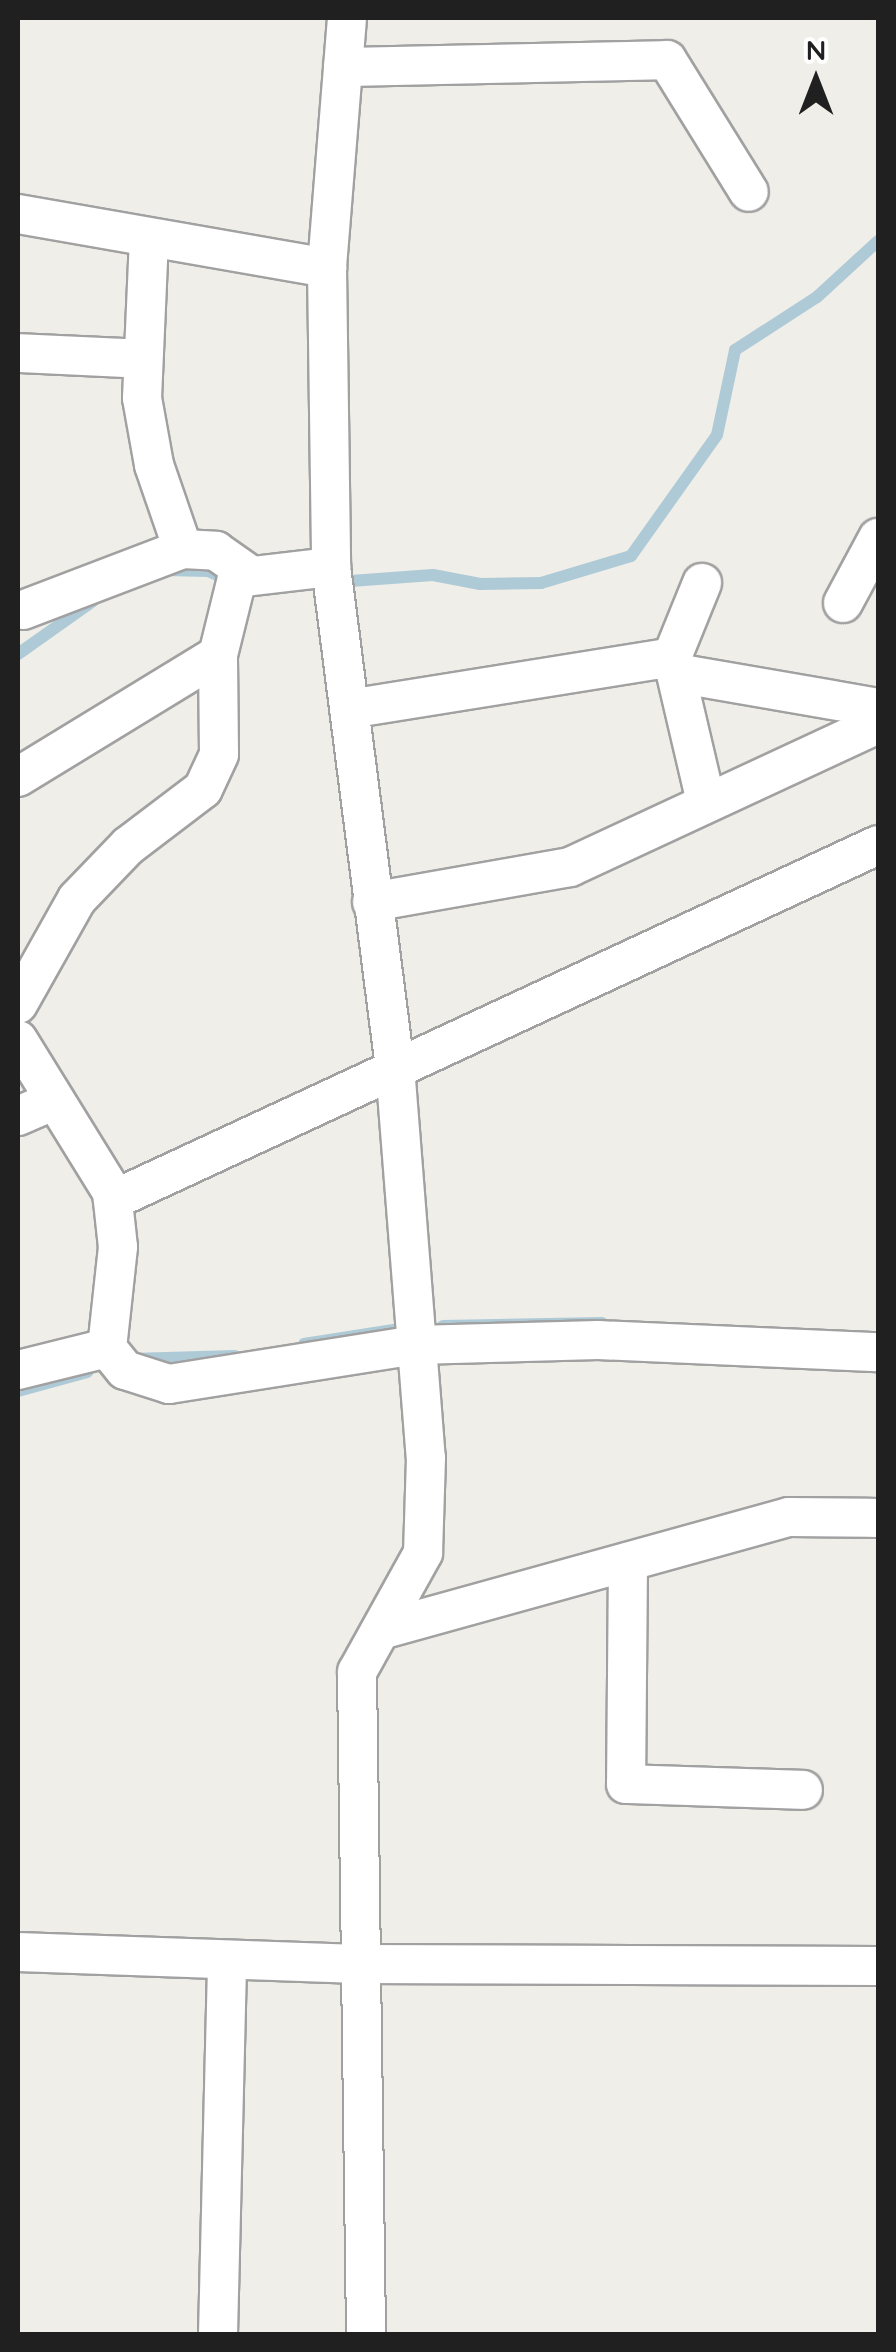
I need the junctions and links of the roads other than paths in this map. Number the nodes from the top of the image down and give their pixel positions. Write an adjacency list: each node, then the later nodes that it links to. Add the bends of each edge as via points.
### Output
1 (347, 18): 2 (street)
2 (343, 68): 3 (street, via 667,60); 6 (street)
3 (749, 192)
4 (18, 214): 5 (street)
5 (149, 238): 6 (street); 8 (street)
6 (327, 268): 11 (street)
7 (18, 353): 8 (street)
8 (143, 359): 10 (street, via 142,398 154,465)
9 (878, 538): 14 (street)
10 (183, 549): 12 (street, via 216,551); 15 (street)
11 (332, 577): 12 (street); 19 (street)
12 (239, 582): 16 (street)
13 (702, 583): 17 (street)
14 (844, 603)
15 (23, 610)
16 (218, 655): 21 (street); 25 (street, via 219,754 203,790 128,846 77,899)
17 (674, 665): 18 (street); 19 (street); 22 (street)
18 (878, 708)
19 (348, 710): 24 (street)
20 (878, 724): 22 (street)
21 (18, 777)
22 (706, 802): 24 (street, via 570,867)
23 (878, 845): 27 (street)
24 (372, 902): 27 (street)
25 (18, 1004)
26 (18, 1040): 28 (street)
27 (396, 1068): 30 (street); 31 (street)
28 (55, 1100): 29 (street); 30 (street)
29 (18, 1116)
30 (113, 1200): 33 (street)
31 (415, 1332): 32 (street); 33 (street, via 169,1384); 37 (street, via 426,1458 423,1553)
32 (878, 1352)
33 (115, 1358): 34 (street)
34 (18, 1370)
35 (878, 1518): 36 (street, via 790,1517)
36 (628, 1562): 37 (street); 38 (street, via 626,1784)
37 (381, 1630): 41 (street, via 357,1672)
38 (803, 1790)
39 (18, 1952): 40 (street)
40 (227, 1961): 41 (street); 43 (street)
41 (360, 1964): 42 (street); 44 (street)
42 (878, 1966)
43 (218, 2334)
44 (366, 2334)

